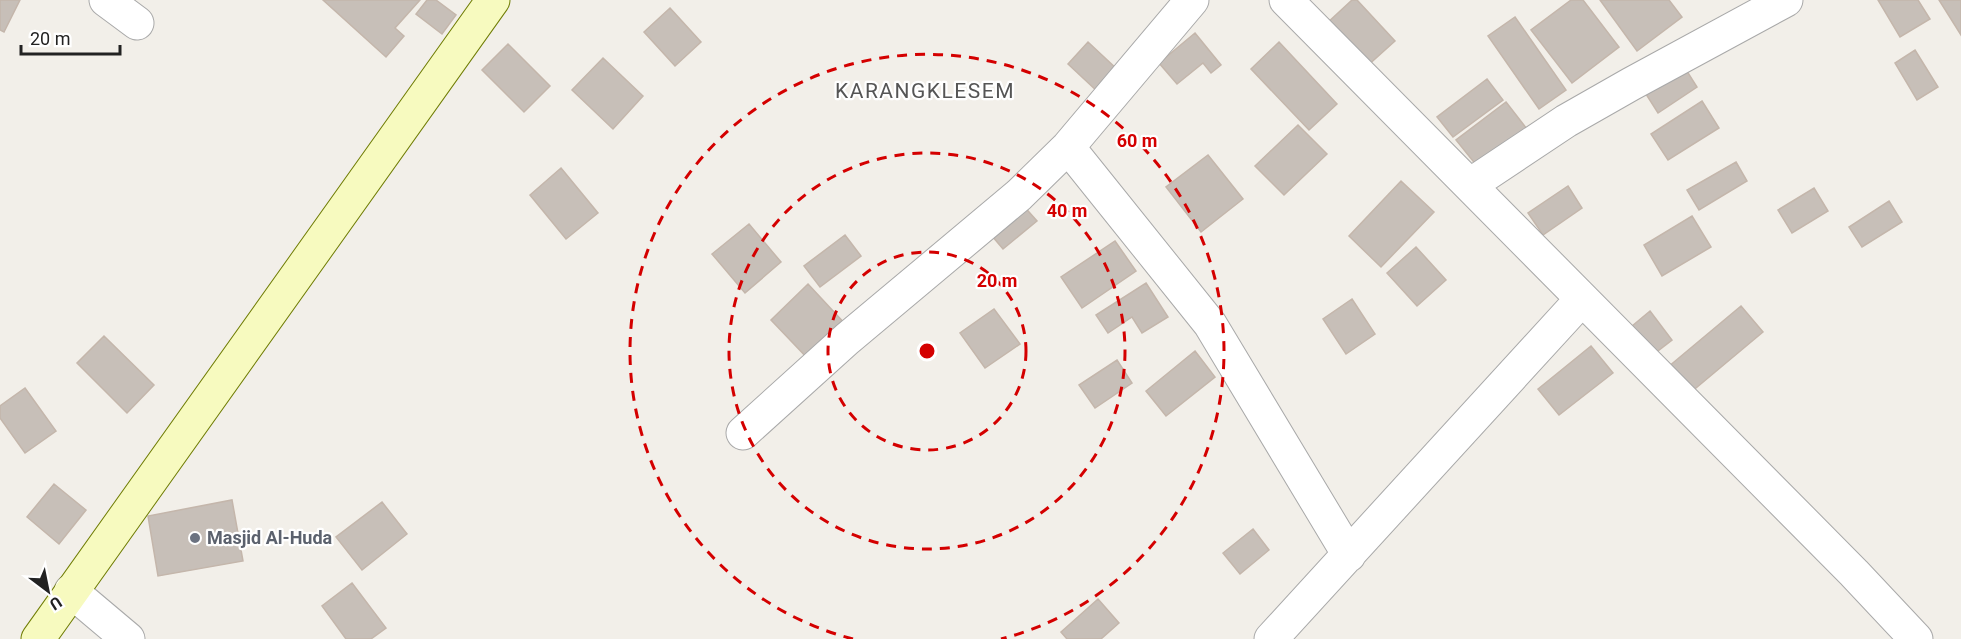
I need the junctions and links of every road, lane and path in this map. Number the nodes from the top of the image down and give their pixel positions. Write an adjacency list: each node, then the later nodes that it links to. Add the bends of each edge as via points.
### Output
1 (106, 0): 6 (street)
2 (493, 0): 12 (street)
3 (1192, 0): 7 (street)
4 (1286, 0): 8 (street)
5 (1786, 0): 8 (street, via 1566,122)
6 (137, 23)
7 (1068, 147): 10 (street, via 1019,195 847,339); 11 (street, via 1210,324)
8 (1470, 185): 9 (street)
9 (1582, 300): 11 (street); 16 (street)
10 (743, 434)
11 (1349, 555): 15 (street)
12 (71, 591): 13 (street); 14 (street)
13 (38, 639)
14 (128, 639)
15 (1271, 639)
16 (1916, 639)

